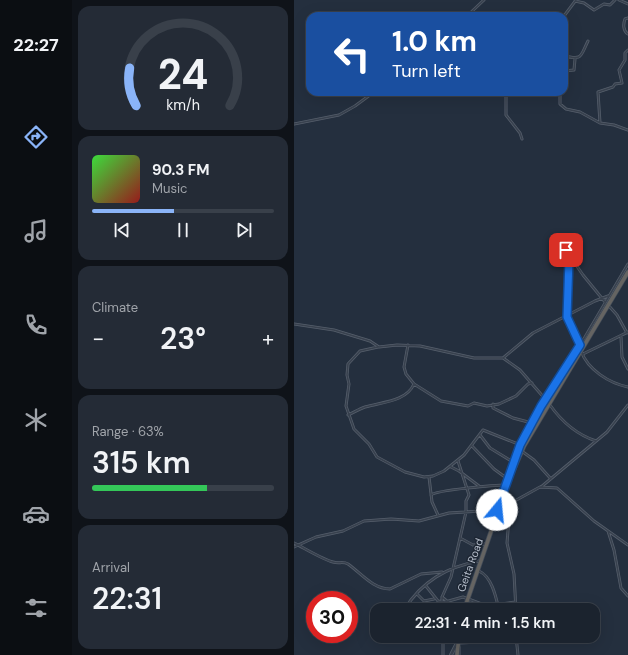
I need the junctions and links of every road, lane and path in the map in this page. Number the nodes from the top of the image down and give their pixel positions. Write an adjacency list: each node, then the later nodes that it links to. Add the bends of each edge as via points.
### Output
1 (484, 0): 6 (street)
2 (615, 0): 4 (street, via 594,10)
3 (619, 0): 5 (street)
4 (576, 1): 7 (street)
5 (628, 4)
6 (471, 12)
7 (567, 12)
8 (628, 18): 9 (street, via 625,18 623,26)
9 (628, 34)
10 (588, 41): 13 (street, via 583,55)
11 (628, 50): 18 (street, via 619,70 622,83 598,92)
12 (568, 57): 13 (street)
13 (575, 58): 14 (street, via 574,70)
14 (568, 71)
15 (369, 96): 19 (street, via 337,116)
16 (506, 96): 21 (street, via 506,115)
17 (560, 96): 18 (street, via 560,104 566,109 580,112)
18 (600, 123): 20 (street)
19 (294, 124)
20 (628, 130)
21 (522, 139)
22 (563, 246): 23 (street)
23 (568, 253): 27 (street, via 583,276); 29 (street)
24 (628, 264): 26 (street)
25 (628, 272): 28 (highway, Geita Road)
26 (609, 296): 27 (street); 28 (street)
27 (602, 297): 28 (street); 29 (street)
28 (606, 303): 31 (street, via 616,313); 35 (highway, Geita Road)
29 (567, 315): 35 (street, via 567,321); 37 (street, via 530,334)
30 (294, 324): 34 (street, via 334,330 370,341)
31 (627, 332): 32 (street)
32 (621, 337): 36 (street); 38 (street, via 622,357)
33 (408, 346): 34 (street); 37 (street, via 474,358); 39 (street, via 404,367)
34 (379, 347): 45 (street, via 361,351 347,365)
35 (580, 347): 36 (street); 42 (highway, Geita Road)
36 (583, 354): 41 (street, via 588,364 607,380)
37 (503, 358): 40 (street, via 520,370)
38 (628, 369)
39 (414, 384): 43 (street, via 441,401 468,406); 45 (street, via 400,398)
40 (532, 384): 42 (street); 43 (street, via 528,384 508,401)
41 (628, 388)
42 (547, 402): 46 (street); 48 (street, via 558,416 578,433); 49 (highway, Geita Road)
43 (493, 404): 46 (street, via 493,408 513,418)
44 (628, 405): 48 (street, via 615,423)
45 (348, 415): 56 (street, via 354,429 369,444 377,457 405,472)
46 (532, 423): 49 (street)
47 (480, 435): 49 (street, via 483,430); 50 (street); 53 (street, via 490,448)
48 (596, 441): 57 (street)
49 (522, 445): 51 (highway, Geita Road); 53 (street)
50 (472, 446): 52 (street); 58 (street, via 494,469)
51 (521, 451): 53 (highway, Geita Road); 57 (street, via 534,460)
52 (458, 461): 54 (street); 55 (street)
53 (515, 463): 58 (highway, Geita Road)
54 (450, 467): 55 (street); 56 (street)
55 (462, 474): 60 (street); 62 (street)
56 (429, 477): 63 (street)
57 (552, 479): 61 (street)
58 (509, 480): 59 (highway, Geita Road)
59 (507, 485): 60 (street); 64 (highway, Geita Road)
60 (479, 486): 62 (street)
61 (540, 487): 64 (street); 67 (street, via 560,489)
62 (468, 488): 63 (street, via 444,493 434,492); 65 (street, via 470,494 466,501)
63 (431, 495): 66 (street)
64 (500, 509): 65 (street); 70 (highway, Geita Road); 88 (street, via 509,518 507,543 514,574)
65 (466, 512): 66 (street); 68 (street)
66 (438, 515): 71 (street, via 419,521 364,521 343,531 320,536)
67 (608, 531): 72 (street); 80 (street, via 621,588)
68 (460, 538): 70 (street, via 473,545); 75 (street)
69 (294, 543): 71 (street)
70 (487, 544): 74 (highway, Geita Road)
71 (298, 545): 73 (street); 77 (street, via 331,562 345,562 374,585 387,589 421,574)
72 (628, 545)
73 (294, 547)
74 (481, 560): 75 (street); 76 (highway, Geita Road)
75 (452, 568): 77 (street); 82 (street)
76 (477, 571): 85 (highway, Geita Road); 94 (street, via 486,575)
77 (442, 572): 78 (street)
78 (426, 586): 79 (street); 84 (street)
79 (417, 594): 81 (street); 83 (street)
80 (628, 596)
81 (419, 597): 83 (street); 84 (street, via 424,601)
82 (442, 597): 86 (street); 87 (street)
83 (414, 598): 89 (street)
84 (434, 599): 87 (street)
85 (469, 599): 86 (street); 91 (highway, Geita Road); 92 (street); 93 (street)
86 (446, 601): 87 (street); 90 (street)
87 (442, 602)
88 (516, 602): 95 (street)
89 (410, 603)
90 (449, 603)
91 (467, 603)
92 (468, 603)
93 (479, 603)
94 (498, 603)
95 (512, 603)
96 (443, 643): 100 (street)
97 (458, 643): 101 (street)
98 (459, 643): 102 (highway)
99 (517, 643): 103 (street)
100 (443, 655)
101 (451, 655)
102 (458, 655)
103 (518, 655)

